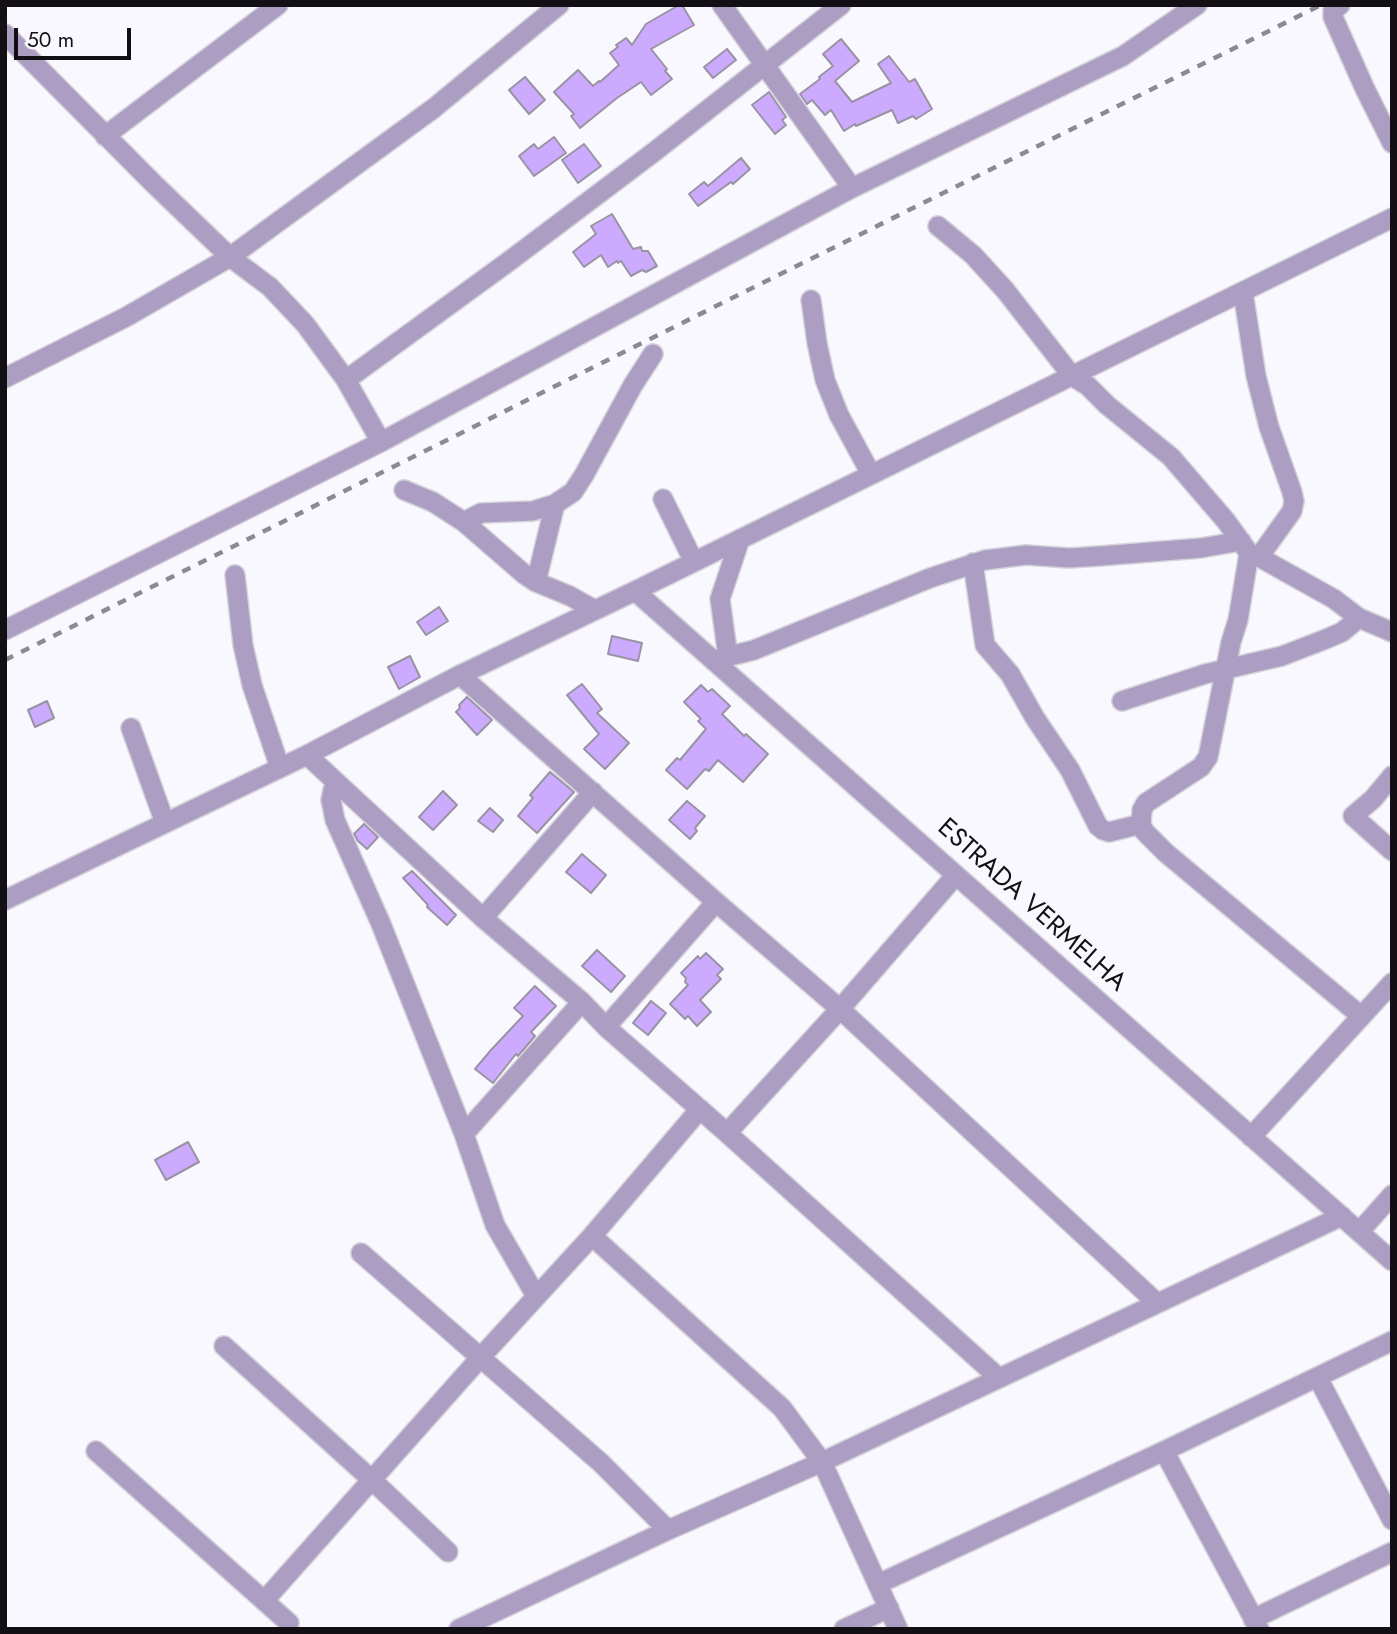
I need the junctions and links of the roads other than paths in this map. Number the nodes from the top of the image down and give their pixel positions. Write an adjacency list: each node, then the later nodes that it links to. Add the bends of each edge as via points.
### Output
1 (559, 5): 14 (street, via 434,108)
2 (722, 5): 8 (street)
3 (841, 5): 8 (street)
4 (1197, 5): 11 (street, via 1123,56)
5 (1340, 5): 10 (street, via 1333,17)
6 (272, 7): 9 (street)
7 (5, 34): 9 (street)
8 (764, 65): 11 (street); 20 (street, via 529,247)
9 (105, 136): 14 (street)
10 (1392, 143)
11 (852, 188): 21 (street)
12 (1392, 218): 15 (street)
13 (938, 226): 18 (street, via 997,281)
14 (230, 257): 19 (street, via 126,317); 20 (street, via 270,287 305,324)
15 (1243, 292): 18 (street); 28 (street, via 1256,376 1294,501 1292,511)
16 (811, 300): 22 (street, via 825,380)
17 (653, 354): 25 (street, via 573,492)
18 (1072, 376): 22 (street); 28 (street, via 1171,457)
19 (5, 378)
20 (346, 380): 21 (street)
21 (381, 442): 36 (street)
22 (871, 474): 27 (street)
23 (404, 490): 26 (street)
24 (663, 499): 29 (street)
25 (555, 504): 26 (street, via 481,513); 32 (street)
26 (464, 522): 32 (street)
27 (740, 539): 29 (street); 38 (street, via 720,600)
28 (1250, 550): 30 (street, via 1201,548 1069,558 1026,555); 35 (street); 39 (street)
29 (694, 562): 33 (street)
30 (972, 563): 38 (street); 49 (street, via 985,645 1010,674 1070,770 1098,826 1109,832)
31 (235, 575): 44 (street, via 252,685)
32 (536, 582): 34 (street)
33 (635, 591): 34 (street); 38 (street, ESTRADA VERMELHA)
34 (595, 610): 40 (street)
35 (1359, 618): 37 (street); 39 (street, via 1326,639)
36 (5, 630)
37 (1392, 632)
38 (721, 659): 51 (street, ESTRADA VERMELHA)
39 (1225, 670): 41 (street); 49 (street, via 1208,757 1146,803)
40 (460, 675): 43 (street); 47 (street)
41 (1122, 701)
42 (131, 728): 48 (street)
43 (307, 755): 44 (street); 46 (street)
44 (281, 768): 48 (street)
45 (1392, 776): 50 (street, via 1353,816)
46 (338, 784): 54 (street); 62 (street, via 331,800 335,820)
47 (593, 792): 53 (street); 54 (street)
48 (165, 823): 52 (street)
49 (1141, 824): 58 (street, via 1166,853)
50 (1392, 851)
51 (956, 875): 57 (street); 63 (street, ESTRADA VERMELHA)
52 (5, 900)
53 (716, 902): 57 (street); 59 (street)
54 (483, 918): 56 (street)
55 (1392, 983): 58 (street)
56 (582, 1002): 59 (street); 62 (street)
57 (839, 1009): 61 (street); 71 (street)
58 (1361, 1016): 63 (street)
59 (606, 1027): 60 (street)
60 (700, 1109): 61 (street); 67 (street)
61 (727, 1133): 75 (street)
62 (464, 1134): 70 (street, via 495,1225)
63 (1251, 1137): 65 (street, ESTRADA VERMELHA)
64 (1392, 1195): 66 (street)
65 (1342, 1216): 66 (street, ESTRADA VERMELHA); 71 (street)
66 (1360, 1231): 69 (street, ESTRADA VERMELHA)
67 (592, 1236): 70 (street); 79 (street, via 782,1408)
68 (361, 1253): 74 (street)
69 (1392, 1261)
70 (537, 1296): 74 (street)
71 (1157, 1303): 75 (street)
72 (1392, 1341): 76 (street)
73 (224, 1346): 80 (street)
74 (480, 1358): 80 (street); 82 (street, via 601,1462)
75 (999, 1378): 79 (street)
76 (1318, 1378): 78 (street); 81 (street)
77 (96, 1451): 86 (street)
78 (1164, 1451): 85 (street); 89 (street)
79 (822, 1462): 82 (street); 85 (street)
80 (372, 1480): 83 (street); 86 (street)
81 (1392, 1520)
82 (668, 1530): 90 (street)
83 (448, 1552)
84 (1392, 1552): 89 (street)
85 (878, 1584): 87 (street)
86 (264, 1601): 88 (street)
87 (889, 1608): 91 (street); 92 (street)
88 (289, 1623)
89 (1256, 1624)
90 (459, 1629)
91 (844, 1629)
92 (898, 1629)

